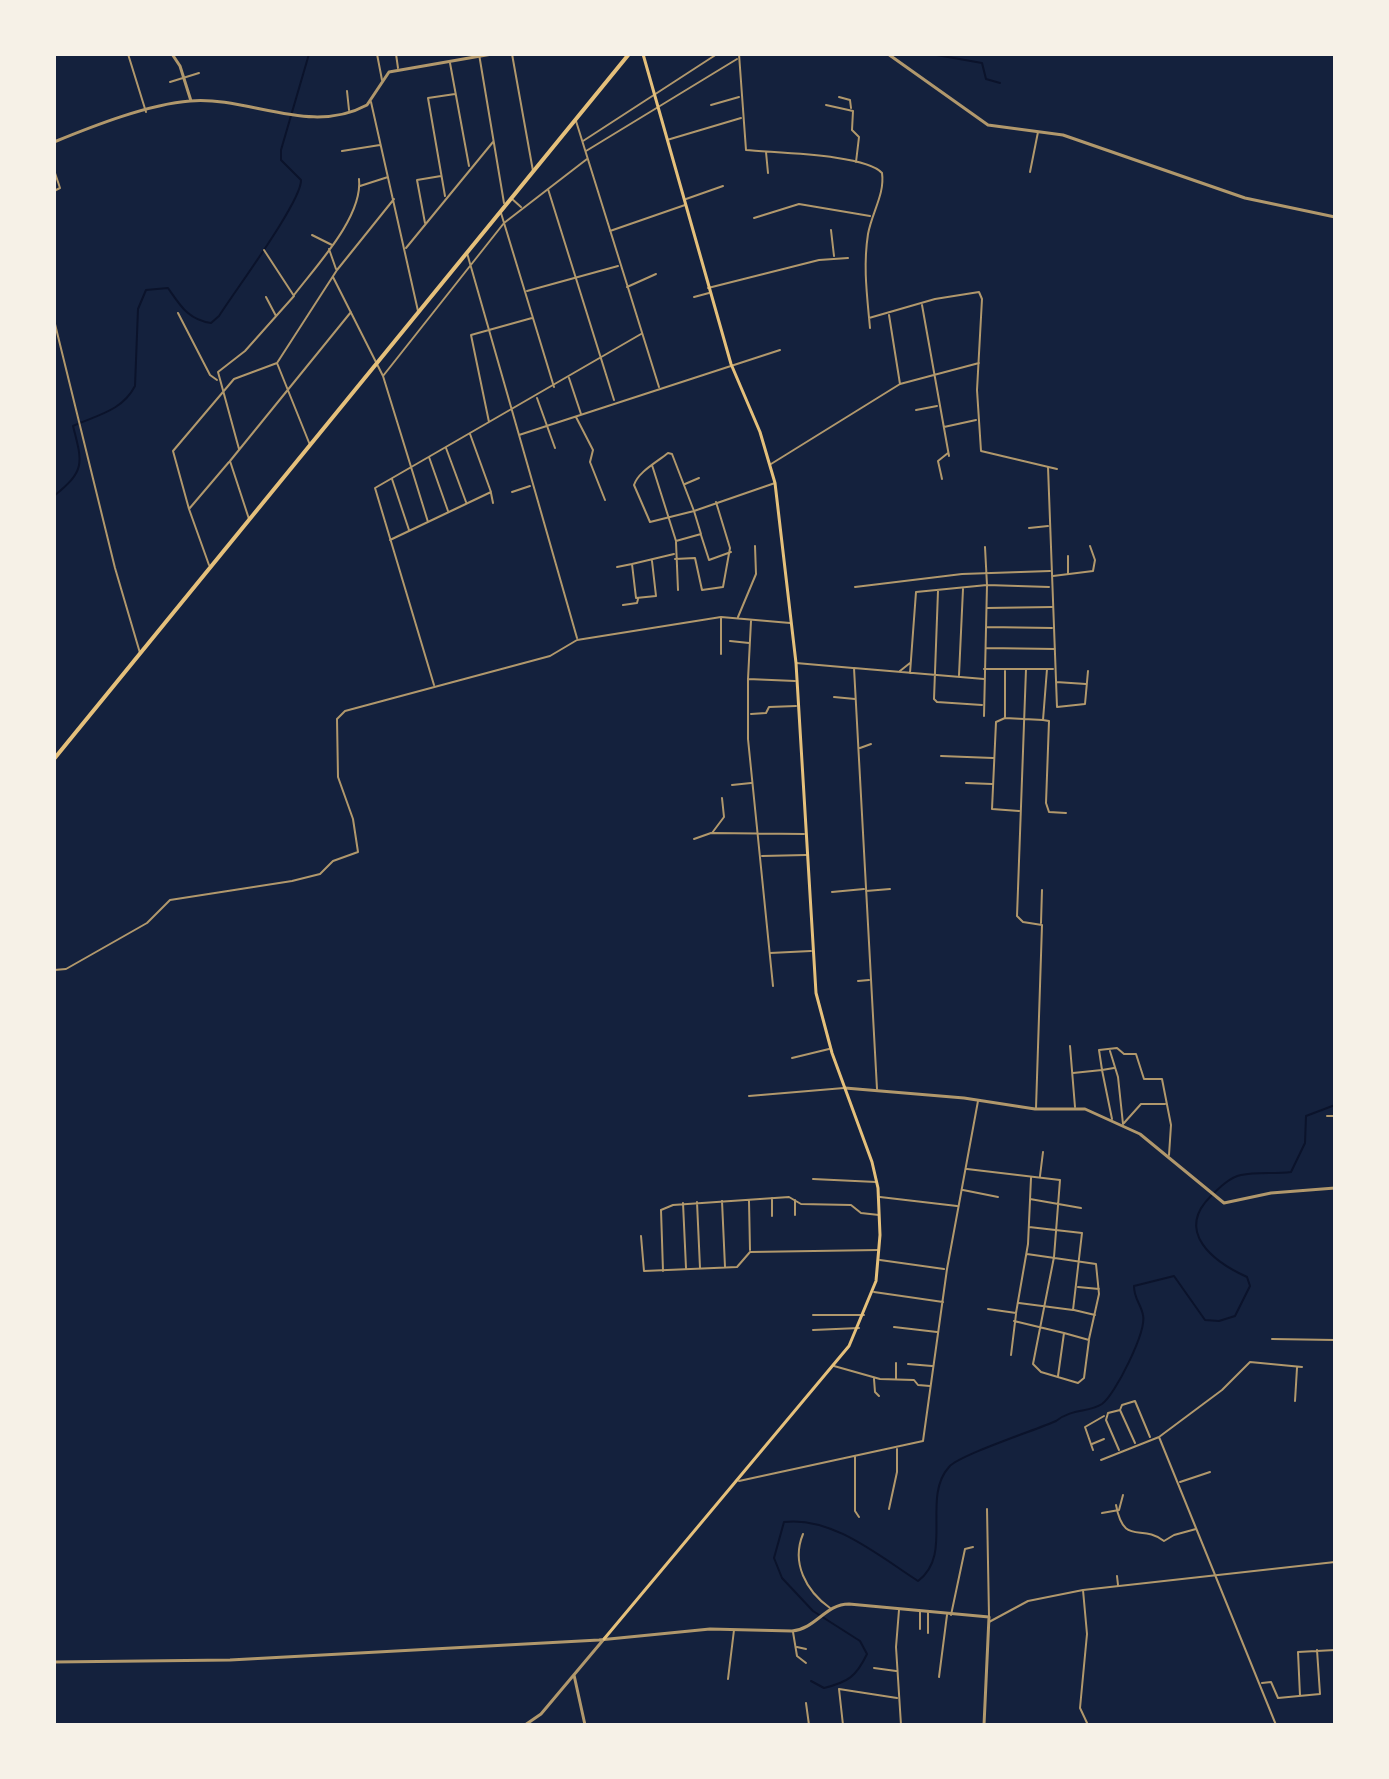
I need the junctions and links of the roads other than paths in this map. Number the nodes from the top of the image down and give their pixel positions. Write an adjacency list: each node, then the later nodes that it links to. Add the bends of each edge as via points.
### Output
1 (128, 54): 31 (street)
2 (172, 54): 16 (street)
3 (377, 54): 17 (street)
4 (396, 54): 14 (street)
5 (492, 54): 11 (street)
6 (512, 54): 47 (street)
7 (629, 54): 33 (highway)
8 (643, 54): 20 (main road)
9 (717, 54): 20 (street)
10 (888, 54): 34 (street, via 988,125)
11 (480, 55): 13 (street); 36 (street)
12 (739, 56): 22 (street); 28 (street)
13 (450, 61): 14 (street); 21 (street)
14 (398, 70): 17 (street)
15 (199, 73): 16 (street)
16 (184, 77): 18 (street); 24 (street)
17 (382, 80): 25 (street)
18 (170, 82)
19 (347, 91): 30 (street)
20 (655, 92): 28 (main road); 38 (street)
21 (455, 94): 45 (street); 51 (street, via 428,98)
22 (740, 97): 26 (street); 32 (street)
23 (839, 97): 29 (street, via 850,100)
24 (191, 101): 30 (street, via 297,117); 31 (street)
25 (371, 101): 30 (street); 39 (street)
26 (711, 105)
27 (826, 105): 29 (street)
28 (659, 109): 35 (main road); 42 (street)
29 (851, 109): 44 (street, via 852,131 859,137)
30 (349, 110)
31 (146, 112): 37 (street)
32 (742, 118): 35 (street); 41 (street, via 746,150)
33 (576, 119): 38 (street); 47 (highway)
34 (1038, 131): 48 (street); 65 (street, via 1245,198)
35 (667, 140): 60 (main road)
36 (494, 141): 45 (street); 61 (street)
37 (54, 142)
38 (582, 142): 42 (street)
39 (382, 145): 40 (street); 50 (street)
40 (342, 151)
41 (766, 151): 44 (street); 49 (street)
42 (585, 152): 43 (street)
43 (587, 159): 55 (street); 70 (street)
44 (856, 163): 64 (street, via 882,173 883,192)
45 (470, 169): 57 (street)
46 (54, 170): 56 (street, via 60,188)
47 (533, 172): 58 (highway)
48 (1030, 172)
49 (768, 173)
50 (389, 176): 53 (street); 59 (street)
51 (441, 176): 57 (street); 68 (street, via 417,180)
52 (359, 179): 53 (street)
53 (359, 186): 72 (street)
54 (723, 186): 60 (street)
55 (547, 188): 62 (street); 84 (street)
56 (54, 191)
57 (445, 197): 68 (street)
58 (511, 198): 61 (highway); 62 (street)
59 (394, 199): 74 (street); 81 (street)
60 (684, 202): 70 (street); 86 (main road)
61 (505, 206): 63 (highway)
62 (522, 208): 67 (street)
63 (500, 212): 67 (street); 76 (highway)
64 (872, 217): 66 (street, via 799,204); 98 (street, via 863,270)
65 (1335, 217)
66 (754, 218)
67 (504, 223): 79 (street); 87 (street)
68 (426, 225): 74 (street)
69 (831, 230): 77 (street)
70 (609, 232): 80 (street)
71 (312, 235): 72 (street)
72 (332, 245): 73 (street)
73 (329, 249): 81 (street); 88 (street)
74 (405, 249): 94 (street)
75 (264, 250): 88 (street)
76 (467, 253): 79 (street); 94 (highway)
77 (834, 258): 78 (street); 86 (street)
78 (848, 258)
79 (470, 263): 101 (street); 110 (street)
80 (619, 266): 84 (street); 85 (street)
81 (337, 270): 83 (street)
82 (656, 274): 85 (street)
83 (332, 276): 92 (street); 105 (street)
84 (575, 278): 87 (street); 104 (street)
85 (626, 287): 102 (street)
86 (708, 290): 90 (street); 107 (main road)
87 (526, 291): 97 (street)
88 (294, 296): 96 (street)
89 (266, 297): 96 (street)
90 (694, 297)
91 (922, 304): 95 (street); 106 (street, via 963,293 982,294); 109 (street)
92 (352, 311): 108 (street); 116 (street)
93 (178, 313): 112 (street, via 210,375)
94 (418, 313): 108 (highway)
95 (888, 314): 98 (street); 113 (street)
96 (276, 317): 112 (street, via 218,372)
97 (533, 317): 101 (street); 115 (street)
98 (869, 318): 100 (street)
99 (54, 320): 200 (street)
100 (870, 328)
101 (488, 331): 121 (street); 126 (street, via 470,338)
102 (641, 334): 104 (street); 114 (street)
103 (780, 350): 107 (street)
104 (600, 358): 111 (street); 119 (street)
105 (277, 363): 116 (street); 117 (street, via 240,375)
106 (979, 363): 109 (street); 125 (street)
107 (731, 364): 114 (street); 137 (main road)
108 (376, 365): 110 (street); 131 (highway)
109 (933, 375): 113 (street); 120 (street)
110 (383, 376): 140 (street)
111 (569, 378): 115 (street); 123 (street)
112 (218, 380): 117 (street)
113 (900, 384): 137 (street)
114 (659, 387): 119 (street)
115 (554, 388): 118 (street)
116 (287, 389): 131 (street); 134 (street)
117 (221, 393): 134 (street); 154 (street, via 173,451)
118 (536, 397): 121 (street); 127 (street)
119 (615, 403): 123 (street)
120 (938, 406): 122 (street); 128 (street)
121 (510, 410): 126 (street); 130 (street)
122 (916, 410)
123 (581, 415): 124 (street)
124 (576, 416): 127 (street); 150 (street, via 593,450 590,462)
125 (978, 419): 128 (street); 139 (street, via 982,453)
126 (489, 422): 129 (street)
127 (547, 425): 130 (street); 133 (street)
128 (942, 428): 144 (street, via 949,454 938,461)
129 (470, 433): 132 (street); 148 (street)
130 (518, 435): 147 (street)
131 (311, 446): 158 (highway)
132 (445, 447): 135 (street); 152 (street)
133 (555, 448)
134 (239, 449): 136 (street)
135 (429, 456): 140 (street); 156 (street)
136 (230, 461): 154 (street); 158 (street)
137 (770, 464): 145 (main road)
138 (652, 465): 146 (street, via 672,453); 157 (street); 157 (street, via 635,480 636,492 650,522)
139 (1048, 466): 141 (street); 160 (street)
140 (410, 467): 142 (street); 159 (street)
141 (1057, 469)
142 (391, 478): 162 (street); 164 (street, via 374,490)
143 (699, 478): 146 (street)
144 (942, 479)
145 (775, 483): 151 (street); 192 (main road)
146 (684, 484): 155 (street)
147 (531, 485): 149 (street); 195 (street)
148 (491, 492): 152 (street); 153 (street)
149 (512, 492)
150 (605, 500)
151 (716, 502): 155 (street); 169 (street)
152 (467, 503): 156 (street)
153 (493, 503)
154 (189, 509): 175 (street)
155 (694, 511): 157 (street); 163 (street)
156 (448, 512): 159 (street)
157 (669, 519): 165 (street)
158 (249, 520): 175 (highway)
159 (428, 522): 162 (street)
160 (1049, 526): 161 (street); 177 (street)
161 (1029, 528)
162 (409, 531): 164 (street)
163 (701, 534): 165 (street); 169 (street, via 709,560)
164 (389, 541): 220 (street)
165 (676, 541): 170 (street)
166 (755, 546): 190 (street, via 756,571)
167 (1090, 546): 178 (street, via 1093,571)
168 (985, 547): 176 (street)
169 (731, 552): 170 (street, via 724,586 711,590 701,588 695,558)
170 (674, 556): 172 (street); 183 (street)
171 (1068, 556): 178 (street)
172 (652, 561): 173 (street); 185 (street, via 656,596)
173 (632, 564): 174 (street); 185 (street)
174 (617, 567)
175 (210, 568): 200 (highway)
176 (987, 572): 177 (street); 179 (street); 180 (street)
177 (1051, 573): 178 (street); 181 (street)
178 (1068, 574)
179 (987, 585): 181 (street); 182 (street); 188 (street)
180 (855, 587)
181 (1051, 587): 187 (street)
182 (963, 588): 184 (street); 214 (street)
183 (678, 590)
184 (938, 590): 202 (street, via 914,595); 213 (street)
185 (638, 599): 186 (street)
186 (623, 605)
187 (1052, 607): 188 (street); 194 (street)
188 (985, 608): 193 (street)
189 (721, 617): 190 (street); 195 (street); 201 (street)
190 (738, 618): 191 (street)
191 (751, 619): 192 (street); 197 (street)
192 (791, 623): 203 (main road)
193 (984, 627): 194 (street); 198 (street)
194 (1054, 628): 199 (street)
195 (577, 640): 220 (street, via 550,656)
196 (730, 641): 197 (street)
197 (750, 643): 215 (street)
198 (985, 648): 199 (street); 205 (street)
199 (1055, 649): 208 (street)
200 (141, 654): 236 (highway)
201 (721, 654)
202 (910, 662): 210 (street); 212 (street)
203 (796, 663): 204 (street); 217 (main road)
204 (854, 668): 210 (street); 222 (street)
205 (984, 669): 209 (street); 216 (street)
206 (1026, 669): 207 (street); 209 (street); 230 (street)
207 (1047, 669): 208 (street); 225 (street)
208 (1054, 669): 218 (street)
209 (1005, 670): 229 (street)
210 (900, 671): 212 (street)
211 (1088, 671): 219 (street)
212 (910, 674): 213 (street)
213 (935, 675): 214 (street); 223 (street, via 936,701)
214 (959, 676): 216 (street)
215 (748, 679): 217 (street); 227 (street)
216 (984, 679): 223 (street)
217 (795, 681): 224 (main road)
218 (1055, 682): 219 (street); 226 (street)
219 (1087, 684): 226 (street, via 1085,704)
220 (434, 686): 257 (street, via 338,716 338,777 358,852 333,861 320,874 170,900 134,931 66,969)
221 (834, 697): 222 (street)
222 (856, 699): 233 (street)
223 (983, 705): 228 (street)
224 (797, 706): 227 (street); 245 (main road)
225 (1044, 707): 226 (street); 231 (street)
226 (1057, 707)
227 (750, 714): 237 (street)
228 (984, 716)
229 (1005, 718): 230 (street); 235 (street, via 996,722)
230 (1025, 718): 231 (street); 242 (street)
231 (1043, 720): 243 (street, via 1049,721 1047,808)
232 (871, 744): 233 (street)
233 (859, 748): 251 (street)
234 (941, 756): 235 (street)
235 (994, 758): 240 (street)
236 (54, 759)
237 (752, 783): 239 (street); 246 (street)
238 (966, 783): 240 (street)
239 (732, 785)
240 (994, 785): 242 (street, via 992,809)
241 (722, 798): 244 (street, via 724,817)
242 (1020, 811): 254 (street, via 1017,916)
243 (1066, 813)
244 (711, 833): 246 (street); 247 (street)
245 (805, 834): 246 (street); 248 (main road)
246 (760, 837): 249 (street)
247 (694, 839)
248 (806, 855): 249 (street); 255 (main road)
249 (761, 856): 256 (street)
250 (890, 889): 251 (street)
251 (865, 890): 253 (street); 258 (street)
252 (1042, 890): 254 (street)
253 (832, 892)
254 (1041, 924): 274 (street)
255 (813, 951): 256 (street); 262 (main road, via 816,993)
256 (769, 953): 260 (street)
257 (54, 970)
258 (871, 980): 259 (street); 269 (street)
259 (858, 981)
260 (773, 986)
261 (1070, 1046): 267 (street)
262 (830, 1048): 264 (street); 268 (main road)
263 (1109, 1049): 265 (street); 266 (street, via 1099,1050); 272 (street, via 1136,1054 1144,1079 1162,1079)
264 (792, 1058)
265 (1115, 1068): 266 (street); 278 (street)
266 (1102, 1070): 267 (street); 277 (street)
267 (1073, 1073): 273 (street)
268 (845, 1088): 269 (street); 270 (street); 287 (main road)
269 (877, 1089): 271 (street)
270 (749, 1096)
271 (978, 1100): 274 (street); 281 (street)
272 (1167, 1104): 278 (street, via 1141,1104); 280 (street)
273 (1075, 1108): 274 (street); 277 (street)
274 (1035, 1109)
275 (1327, 1116): 276 (street)
276 (1335, 1116)
277 (1112, 1119): 278 (street)
278 (1123, 1124): 280 (street)
279 (1043, 1152): 283 (street)
280 (1169, 1156): 288 (street, via 1214,1196 1230,1203 1271,1193)
281 (966, 1169): 282 (street); 289 (street)
282 (1031, 1176): 283 (street); 293 (street)
283 (1040, 1178): 285 (street)
284 (813, 1179): 287 (street)
285 (1060, 1180): 286 (street); 299 (street)
286 (1068, 1181)
287 (877, 1182): 291 (main road)
288 (1335, 1188)
289 (961, 1190): 292 (street); 300 (street)
290 (772, 1197): 294 (street); 296 (street); 304 (street)
291 (879, 1197): 300 (street); 303 (main road)
292 (998, 1197)
293 (1029, 1198): 299 (street); 305 (street)
294 (749, 1199): 295 (street); 309 (street)
295 (722, 1200): 297 (street); 314 (street)
296 (795, 1200): 302 (street); 303 (street, via 851,1205 861,1213)
297 (697, 1202): 298 (street); 315 (street)
298 (683, 1203): 317 (street); 318 (street, via 661,1210)
299 (1057, 1204): 301 (street); 306 (street)
300 (958, 1206): 316 (street)
301 (1081, 1208)
302 (795, 1215)
303 (880, 1215): 308 (main road)
304 (772, 1216)
305 (1029, 1227): 306 (street); 310 (street)
306 (1056, 1228): 311 (street); 313 (street, via 1082,1233)
307 (641, 1236): 318 (street, via 642,1271)
308 (880, 1250): 309 (street); 312 (main road)
309 (750, 1252): 314 (street, via 737,1267)
310 (1027, 1254): 311 (street); 323 (street)
311 (1054, 1257): 313 (street); 324 (street)
312 (878, 1260): 316 (street); 321 (main road)
313 (1080, 1261): 319 (street); 320 (street, via 1096,1264)
314 (725, 1268): 315 (street)
315 (700, 1269): 317 (street)
316 (947, 1269): 322 (street)
317 (686, 1270): 318 (street)
318 (663, 1271)
319 (1077, 1287): 320 (street); 326 (street)
320 (1099, 1289): 330 (street)
321 (873, 1292): 322 (street); 329 (main road)
322 (943, 1302): 336 (street)
323 (1019, 1303): 324 (street); 327 (street)
324 (1045, 1306): 326 (street); 334 (street)
325 (988, 1309): 327 (street)
326 (1073, 1310): 330 (street)
327 (1016, 1313): 331 (street)
328 (813, 1315): 329 (street)
329 (864, 1315): 333 (main road)
330 (1096, 1315): 339 (street)
331 (1014, 1321): 334 (street); 341 (street)
332 (894, 1327): 336 (street)
333 (859, 1328): 335 (street); 344 (main road)
334 (1042, 1328): 337 (street); 349 (street, via 1033,1367)
335 (813, 1330)
336 (938, 1332): 345 (street)
337 (1064, 1333): 339 (street); 349 (street)
338 (1272, 1339): 340 (street)
339 (1089, 1340): 349 (street, via 1083,1380)
340 (1335, 1340)
341 (1011, 1355)
342 (896, 1363): 350 (street)
343 (908, 1364): 345 (street)
344 (834, 1366): 348 (street); 367 (main road)
345 (933, 1366): 351 (street)
346 (1297, 1367): 347 (street); 353 (street); 356 (street, via 1250,1362)
347 (1302, 1367)
348 (874, 1377): 350 (street); 352 (street)
349 (1057, 1378)
350 (896, 1380): 351 (street)
351 (931, 1386): 361 (street, via 923,1441)
352 (879, 1396)
353 (1295, 1401)
354 (1120, 1410): 355 (street); 357 (street, via 1135,1401); 359 (street)
355 (1105, 1416): 360 (street, via 1085,1426); 363 (street)
356 (1159, 1437): 357 (street); 368 (street)
357 (1150, 1438): 359 (street)
358 (1104, 1439): 360 (street)
359 (1135, 1444): 363 (street)
360 (1091, 1445): 362 (street)
361 (897, 1448): 364 (street); 371 (street)
362 (1093, 1450)
363 (1120, 1451): 365 (street)
364 (855, 1455): 367 (street); 375 (street)
365 (1101, 1460)
366 (1210, 1472): 368 (street)
367 (739, 1481): 394 (main road)
368 (1179, 1482): 376 (street)
369 (1123, 1495): 373 (street)
370 (1116, 1505): 373 (street)
371 (889, 1509)
372 (987, 1509): 389 (street)
373 (1117, 1511): 374 (street); 376 (street, via 1127,1531 1157,1535 1163,1541)
374 (1102, 1513)
375 (859, 1517)
376 (1198, 1528): 381 (street)
377 (803, 1534): 384 (street, via 798,1556 804,1580)
378 (973, 1547): 388 (street, via 965,1549)
379 (1335, 1562): 381 (street)
380 (1117, 1576): 382 (street)
381 (1217, 1577): 382 (street); 406 (street)
382 (1118, 1586): 383 (street)
383 (1083, 1590): 389 (street, via 1028,1601); 416 (street, via 1087,1626 1080,1708)
384 (829, 1609): 385 (street, via 843,1604); 392 (street)
385 (899, 1610): 386 (street); 402 (street)
386 (920, 1612): 387 (street); 390 (street)
387 (928, 1613): 388 (street); 393 (street)
388 (949, 1615): 389 (street); 404 (street)
389 (989, 1619): 415 (street)
390 (920, 1629)
391 (734, 1630): 392 (street); 394 (street); 405 (street)
392 (792, 1631): 395 (street)
393 (928, 1633)
394 (604, 1639): 399 (street, via 202,1661); 403 (street)
395 (796, 1647): 396 (street); 400 (street)
396 (806, 1649)
397 (1317, 1650): 398 (street); 407 (street, via 1320,1693); 407 (street, via 1297,1654)
398 (1335, 1650)
399 (54, 1662)
400 (806, 1663)
401 (874, 1668): 402 (street)
402 (897, 1671): 408 (street)
403 (574, 1675): 410 (street); 411 (street)
404 (939, 1677)
405 (728, 1679)
406 (1260, 1683): 407 (street, via 1271,1682 1278,1698); 417 (street)
407 (1300, 1696)
408 (899, 1698): 413 (street, via 839,1689); 414 (street)
409 (806, 1703): 412 (street)
410 (526, 1725)
411 (585, 1725)
412 (809, 1725)
413 (840, 1725)
414 (901, 1725)
415 (984, 1725)
416 (1088, 1725)
417 (1276, 1725)

